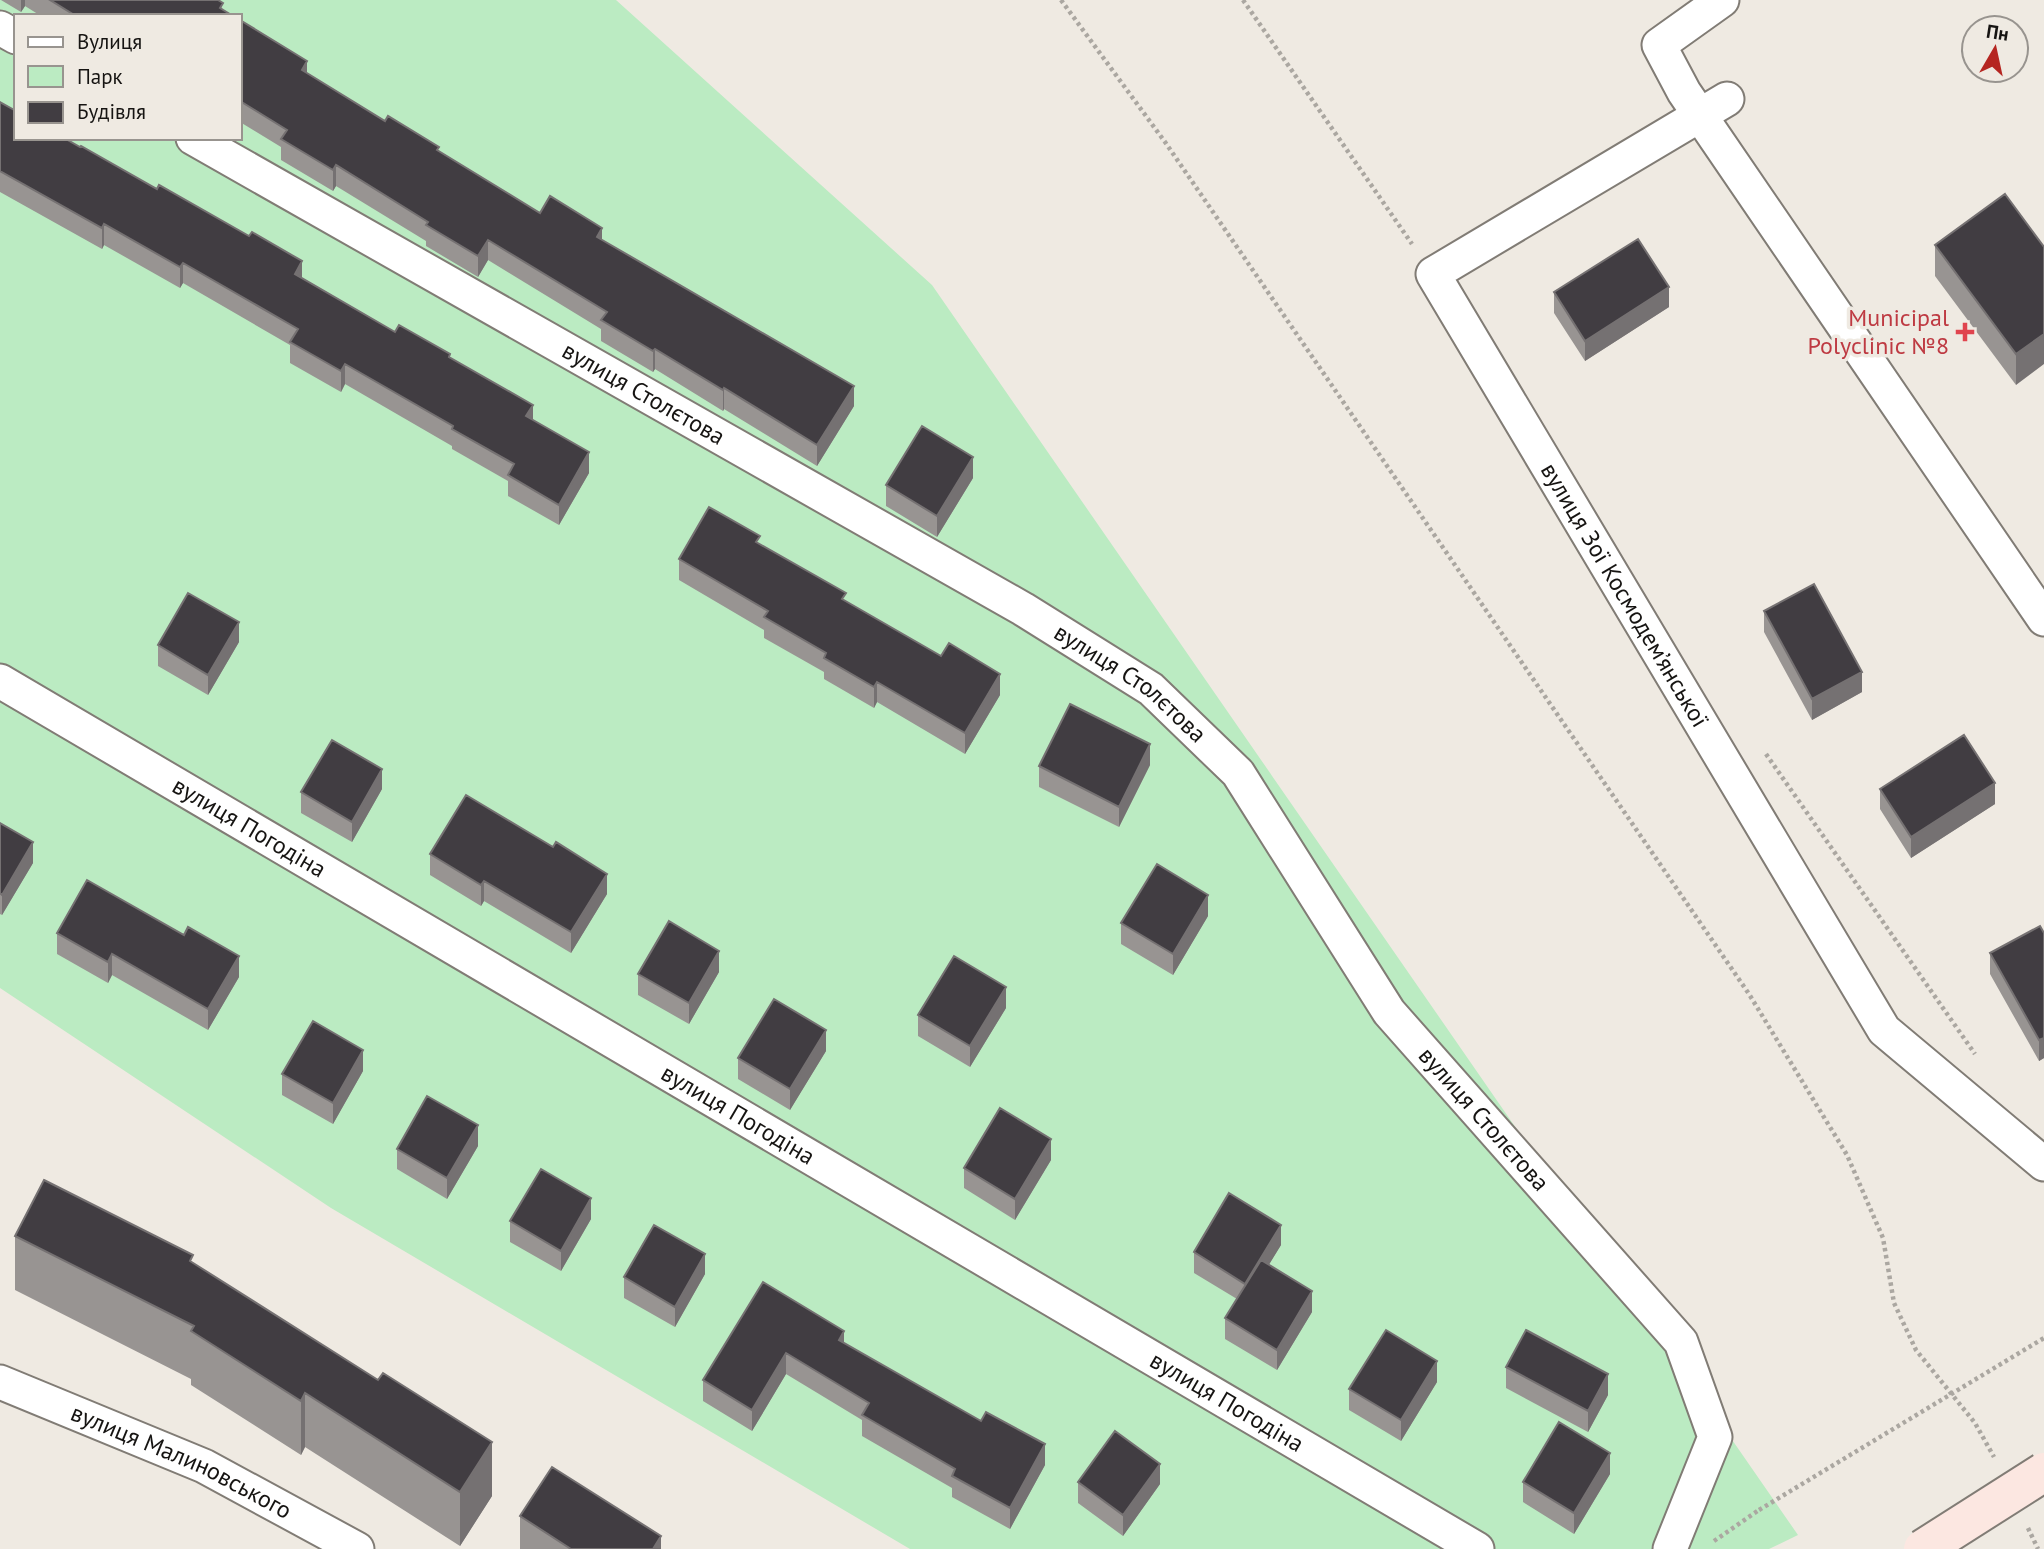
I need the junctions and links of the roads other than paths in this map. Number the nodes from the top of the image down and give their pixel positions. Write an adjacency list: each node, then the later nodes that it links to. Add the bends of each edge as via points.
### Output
1 (1722, 0): 2 (street, via 1659,45)
2 (1704, 102): 4 (street); 6 (street, вулиця Зої Космодем’янської, via 1433,274 1884,1030)
3 (197, 140): 11 (street, вулиця Столєтова, via 1023,608 1151,689 1238,773 1389,1012 1681,1342 1715,1437)
4 (2044, 619)
5 (0, 681): 10 (street, вулиця Погодіна)
6 (2044, 1164)
7 (0, 1382): 9 (street, вулиця Малиновського, via 204,1466)
8 (2044, 1472): 12 (main road, bridge)
9 (357, 1549)
10 (1477, 1549)
11 (1670, 1549)
12 (1923, 1549)

